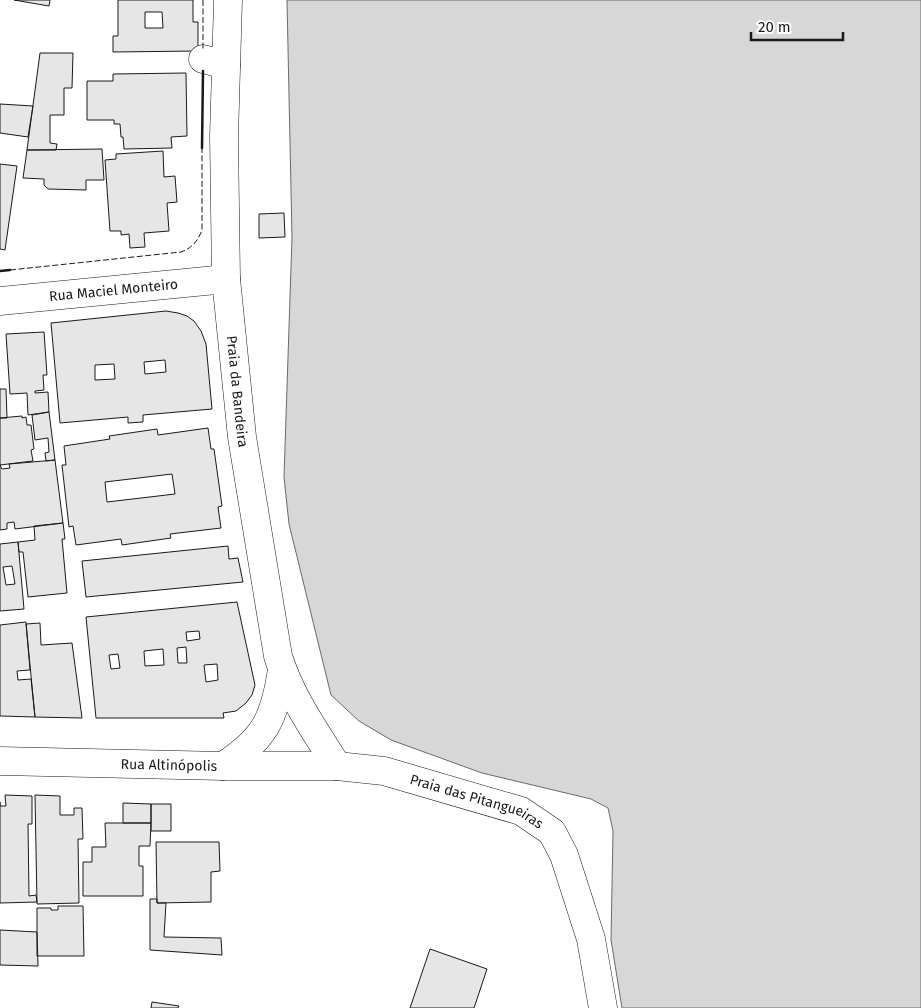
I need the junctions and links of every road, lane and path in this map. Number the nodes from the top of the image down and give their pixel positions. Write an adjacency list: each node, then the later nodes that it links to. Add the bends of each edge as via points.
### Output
1 (228, 0): 2 (main road, Praia da Bandeira, via 214,62 224,144)
2 (226, 279): 3 (main road, Rua Maciel Monteiro); 4 (main road, Praia da Bandeira, via 242,437)
3 (0, 300)
4 (282, 670): 6 (main road, via 274,708 264,730 256,741); 7 (main road, Praia da Bandeira, via 308,721)
5 (0, 761): 6 (main road, Rua Altinópolis)
6 (223, 766): 7 (main road, Rua Altinópolis)
7 (337, 766): 8 (main road, Praia das Pitangueiras, via 384,771 482,798 521,811 552,832 564,855 591,939)
8 (603, 1008)

